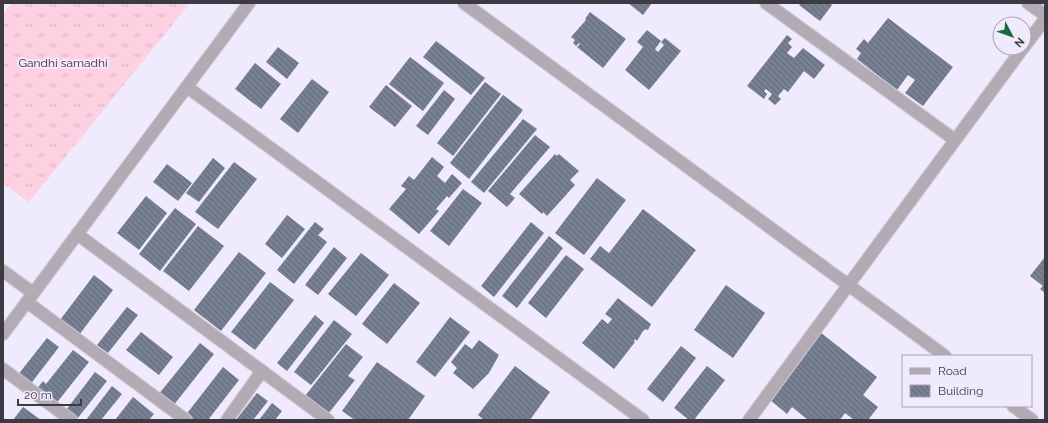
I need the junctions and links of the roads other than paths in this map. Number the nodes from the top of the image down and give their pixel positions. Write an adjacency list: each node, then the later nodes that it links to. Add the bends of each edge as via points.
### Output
1 (249, 3): 9 (street)
2 (464, 3): 13 (street)
3 (766, 3): 10 (street)
4 (1028, 3): 5 (street)
5 (1045, 15)
6 (1045, 19): 7 (street)
7 (1032, 37)
8 (1018, 56): 10 (street)
9 (187, 87): 11 (street); 24 (street)
10 (955, 140): 13 (street)
11 (77, 234): 14 (street); 18 (street)
12 (3, 271): 14 (street)
13 (848, 285): 16 (street); 25 (street)
14 (30, 298): 15 (street); 21 (street)
15 (3, 334)
16 (944, 355)
17 (3, 369): 20 (street)
18 (262, 371): 22 (street); 23 (street)
19 (1014, 407): 26 (street)
20 (71, 420)
21 (186, 420)
22 (227, 420)
23 (328, 420)
24 (643, 420)
25 (749, 420)
26 (1032, 420)

